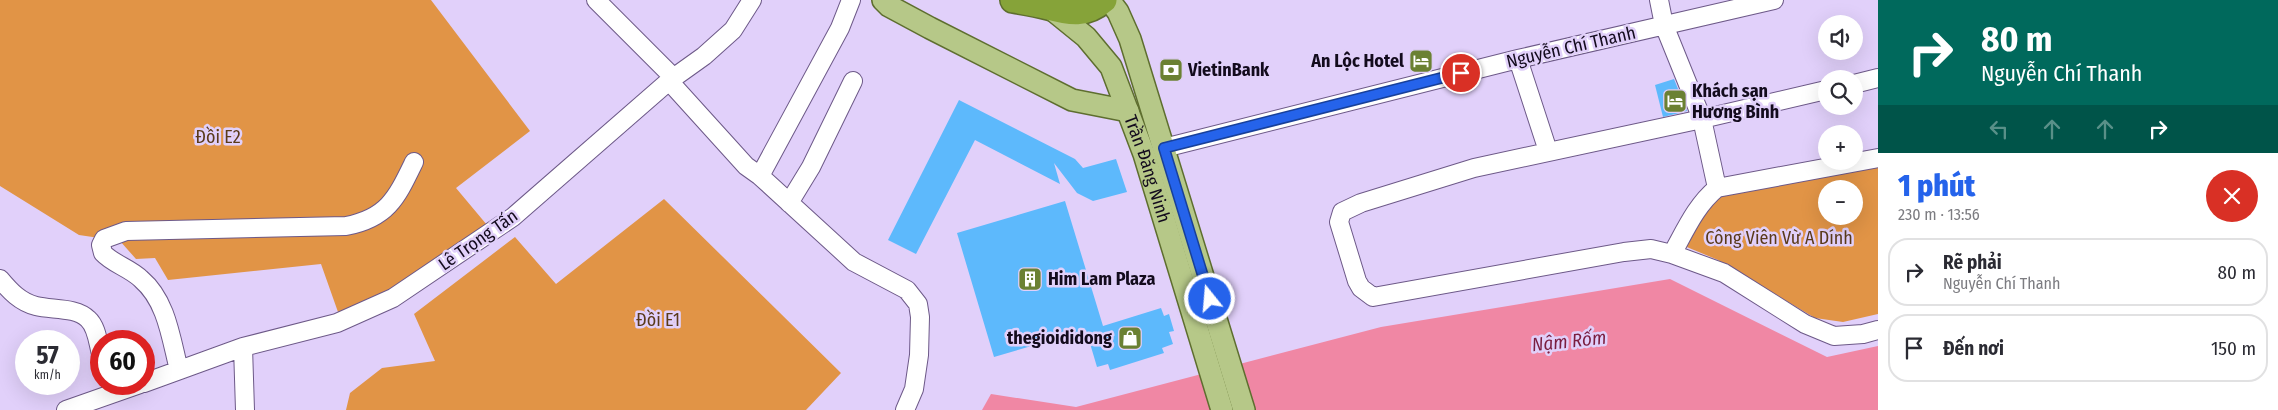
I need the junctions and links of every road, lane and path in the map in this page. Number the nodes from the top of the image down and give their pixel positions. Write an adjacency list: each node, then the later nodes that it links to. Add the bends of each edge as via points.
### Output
1 (596, 0): 14 (street)
2 (752, 0): 14 (street, Lê Trọng Tấn, via 733,30)
3 (851, 0): 25 (street, via 840,28)
4 (883, 0): 18 (main road, via 930,28 1072,100)
5 (1013, 0): 10 (highway)
6 (1104, 0): 10 (highway, via 1085,12 1072,13)
7 (1109, 0): 20 (main road, Trần Đăng Ninh, via 1130,39)
8 (1658, 0): 11 (street)
9 (1774, 0): 11 (street, Nguyễn Chí Thanh)
10 (1045, 4): 18 (main road, Trần Đăng Ninh, via 1086,37 1110,67)
11 (1664, 25): 12 (street, Nguyễn Chí Thanh); 19 (street)
12 (1518, 59): 20 (street, Nguyễn Chí Thanh); 21 (street)
13 (1878, 78): 16 (street)
14 (671, 80): 25 (street, via 746,166); 32 (street, Lê Trọng Tấn, via 513,217 393,298 337,323)
15 (852, 81): 27 (street, via 811,167)
16 (1863, 82)
17 (1818, 92): 19 (street)
18 (1128, 111): 22 (main road, Trần Đăng Ninh)
19 (1702, 119): 21 (street); 26 (street)
20 (1164, 148): 22 (main road); 40 (main road, Trần Đăng Ninh)
21 (1548, 152): 28 (street, via 1474,168 1361,203 1342,212 1340,229 1361,288 1373,297 1624,252 1651,249)
22 (1144, 154): 39 (main road, Trần Đăng Ninh)
23 (1878, 158): 26 (street)
24 (414, 162): 33 (street, via 390,205 359,223 346,226 126,231 104,239 101,245 103,253 141,278 156,296 165,316)
25 (760, 176): 27 (street)
26 (1717, 188): 28 (street, via 1698,208)
27 (789, 202): 38 (street, via 854,262 907,290 918,304 919,355 914,389)
28 (1672, 254): 31 (street, via 1724,273 1804,324 1834,336)
29 (0, 279): 30 (street, via 22,301 81,314 89,319)
30 (94, 330)
31 (1878, 330)
32 (244, 347): 33 (street, Lê Trọng Tấn); 37 (street)
33 (179, 370): 34 (street, Lê Trọng Tấn)
34 (155, 378)
35 (97, 395): 36 (street, Lê Trọng Tấn)
36 (66, 410)
37 (245, 410)
38 (904, 410)
39 (1222, 410)
40 (1244, 410)

